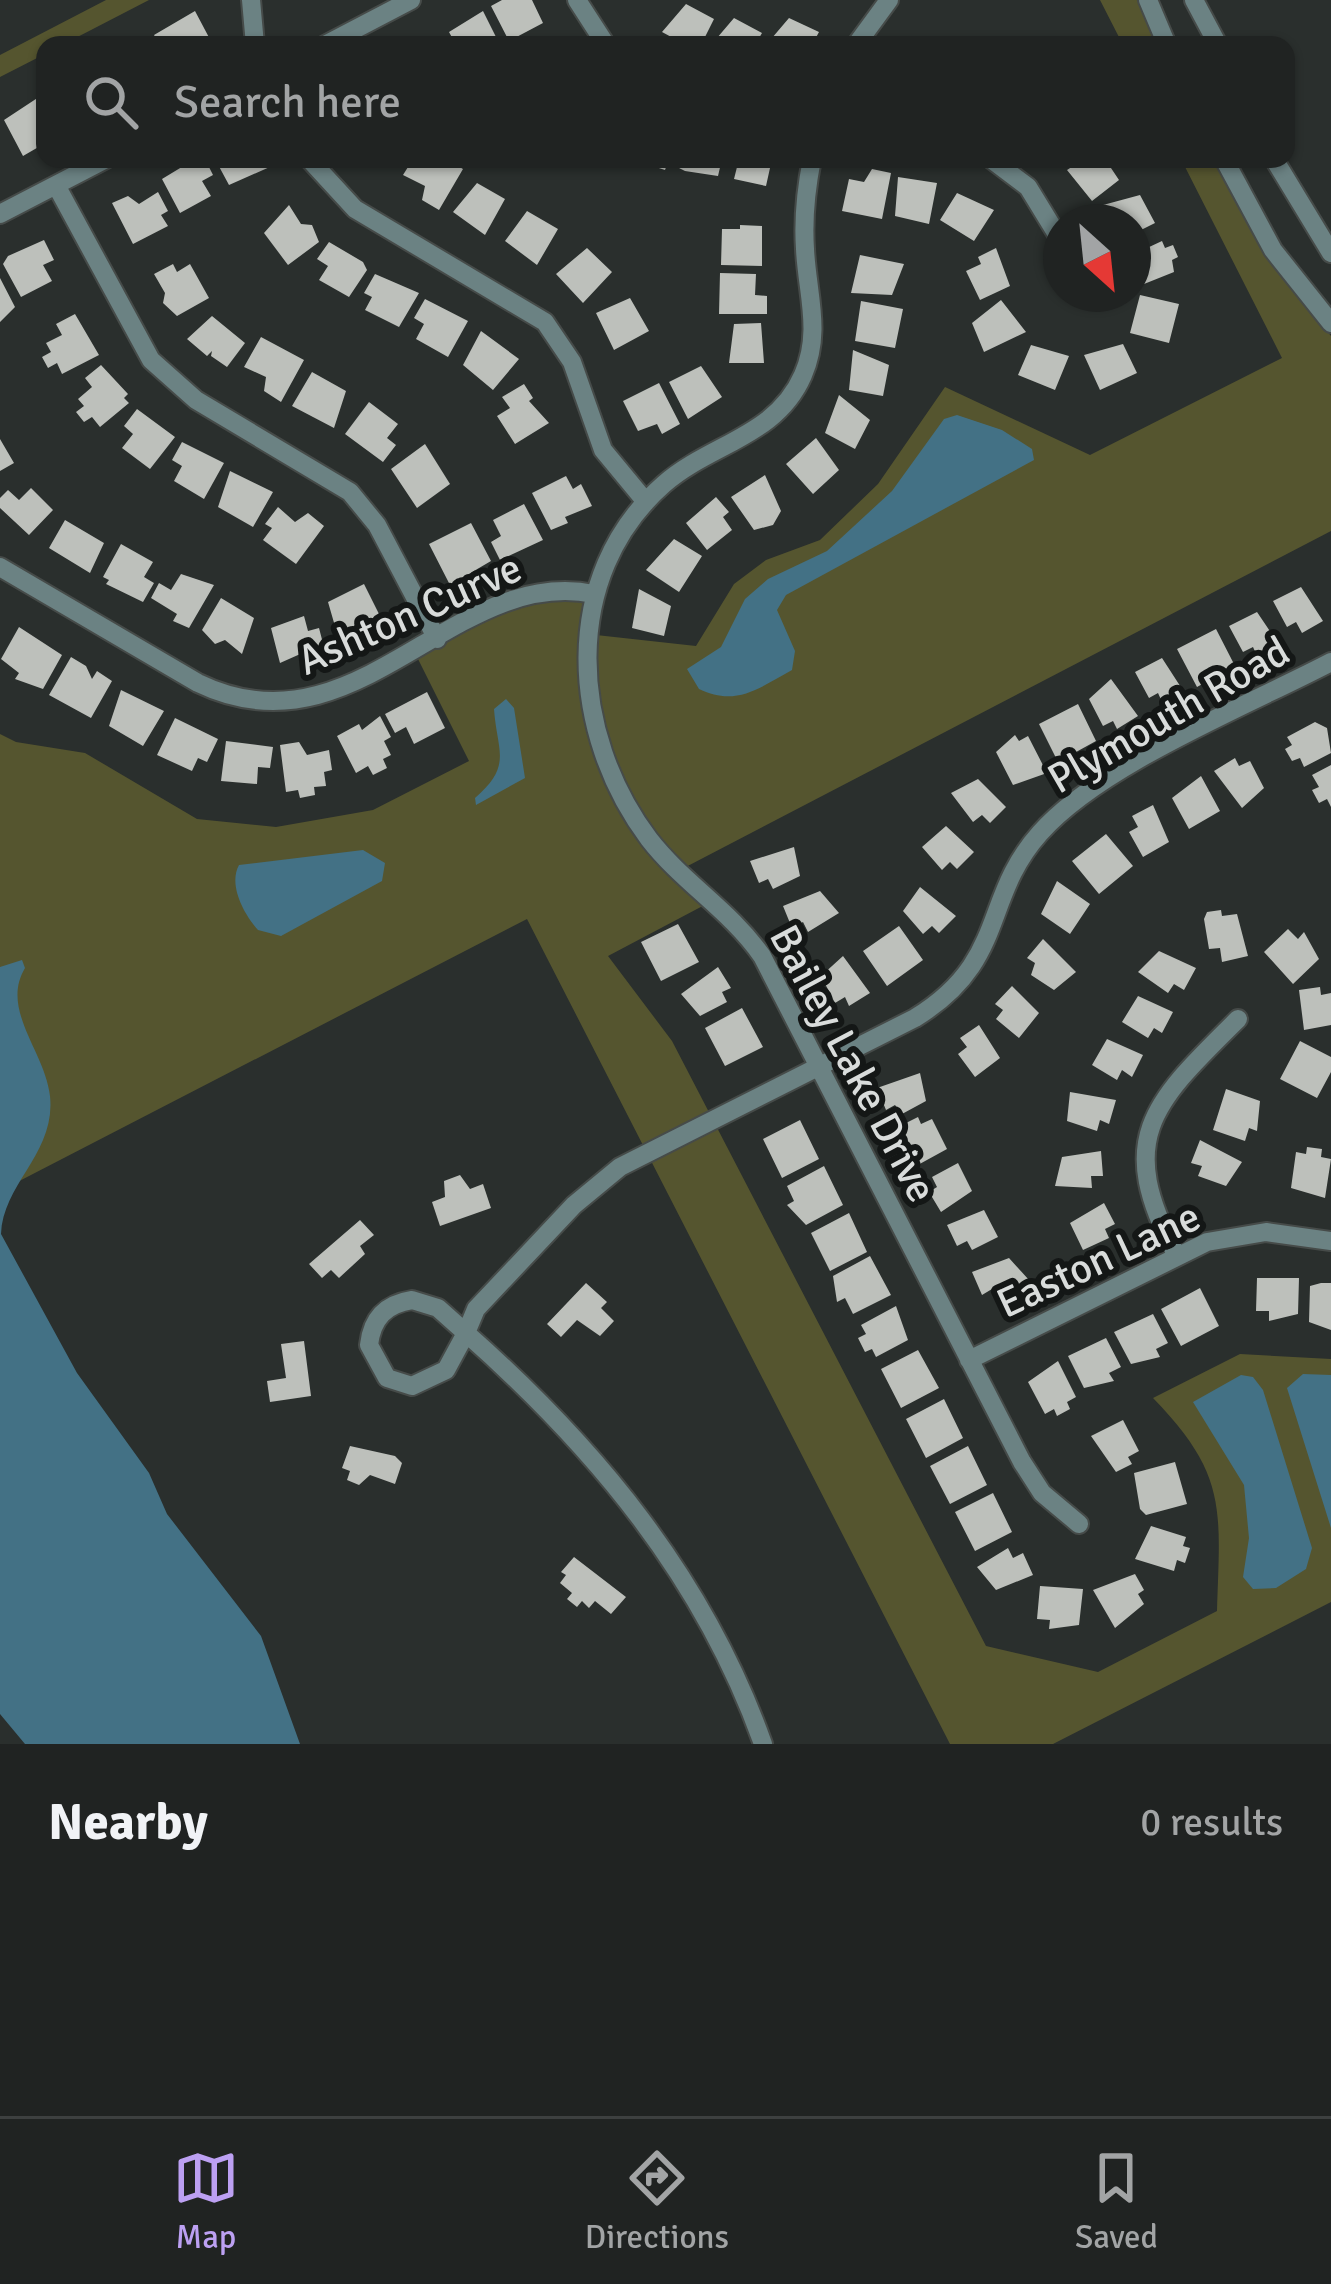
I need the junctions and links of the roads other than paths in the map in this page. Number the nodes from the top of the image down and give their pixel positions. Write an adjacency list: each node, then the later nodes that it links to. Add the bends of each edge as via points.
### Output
1 (251, 0): 7 (street)
2 (411, 0): 8 (street)
3 (577, 0): 9 (street)
4 (889, 0): 10 (street)
5 (1148, 0): 11 (street)
6 (1193, 0): 12 (street)
7 (254, 36)
8 (342, 36)
9 (600, 36)
10 (863, 36)
11 (1163, 36)
12 (1213, 36)
13 (89, 168): 19 (street)
14 (317, 168): 24 (street, via 355,209 545,322 572,362 603,450)
15 (811, 168): 24 (street, Bailey Lake Drive, via 805,248 814,332 802,379 762,427 694,462)
16 (1002, 168): 20 (street)
17 (1229, 168): 23 (street, via 1273,250)
18 (1279, 168): 22 (street)
19 (56, 185): 21 (street); 27 (street, via 151,360 196,400 350,492 376,524)
20 (1043, 210)
21 (0, 214)
22 (1331, 254)
23 (1331, 323)
24 (646, 502): 26 (street, Bailey Lake Drive, via 615,544)
25 (0, 567): 27 (street, Ashton Curve, via 198,683 252,701 321,696)
26 (594, 594): 27 (street, Ashton Curve, via 536,592); 30 (street, Bailey Lake Drive, via 586,666 615,782 651,841 752,943)
27 (436, 639)
28 (1331, 662): 30 (street, Plymouth Road, via 1056,817 1020,860 982,955 959,984 915,1018)
29 (1238, 1019): 32 (street, via 1179,1082 1146,1140 1145,1187)
30 (819, 1067): 33 (street, Plymouth Road, via 596,1185 488,1293); 34 (street, Bailey Lake Drive)
31 (1331, 1241): 32 (street, Easton Lane, via 1249,1233)
32 (1176, 1254): 34 (street, Easton Lane)
33 (466, 1333): 33 (street, via 438,1308 412,1300 376,1319 369,1345 387,1378 412,1386 446,1370); 36 (street, via 590,1451 654,1534 716,1638)
34 (970, 1360): 35 (street, Bailey Lake Drive, via 1036,1485)
35 (1079, 1524)
36 (763, 1744)

